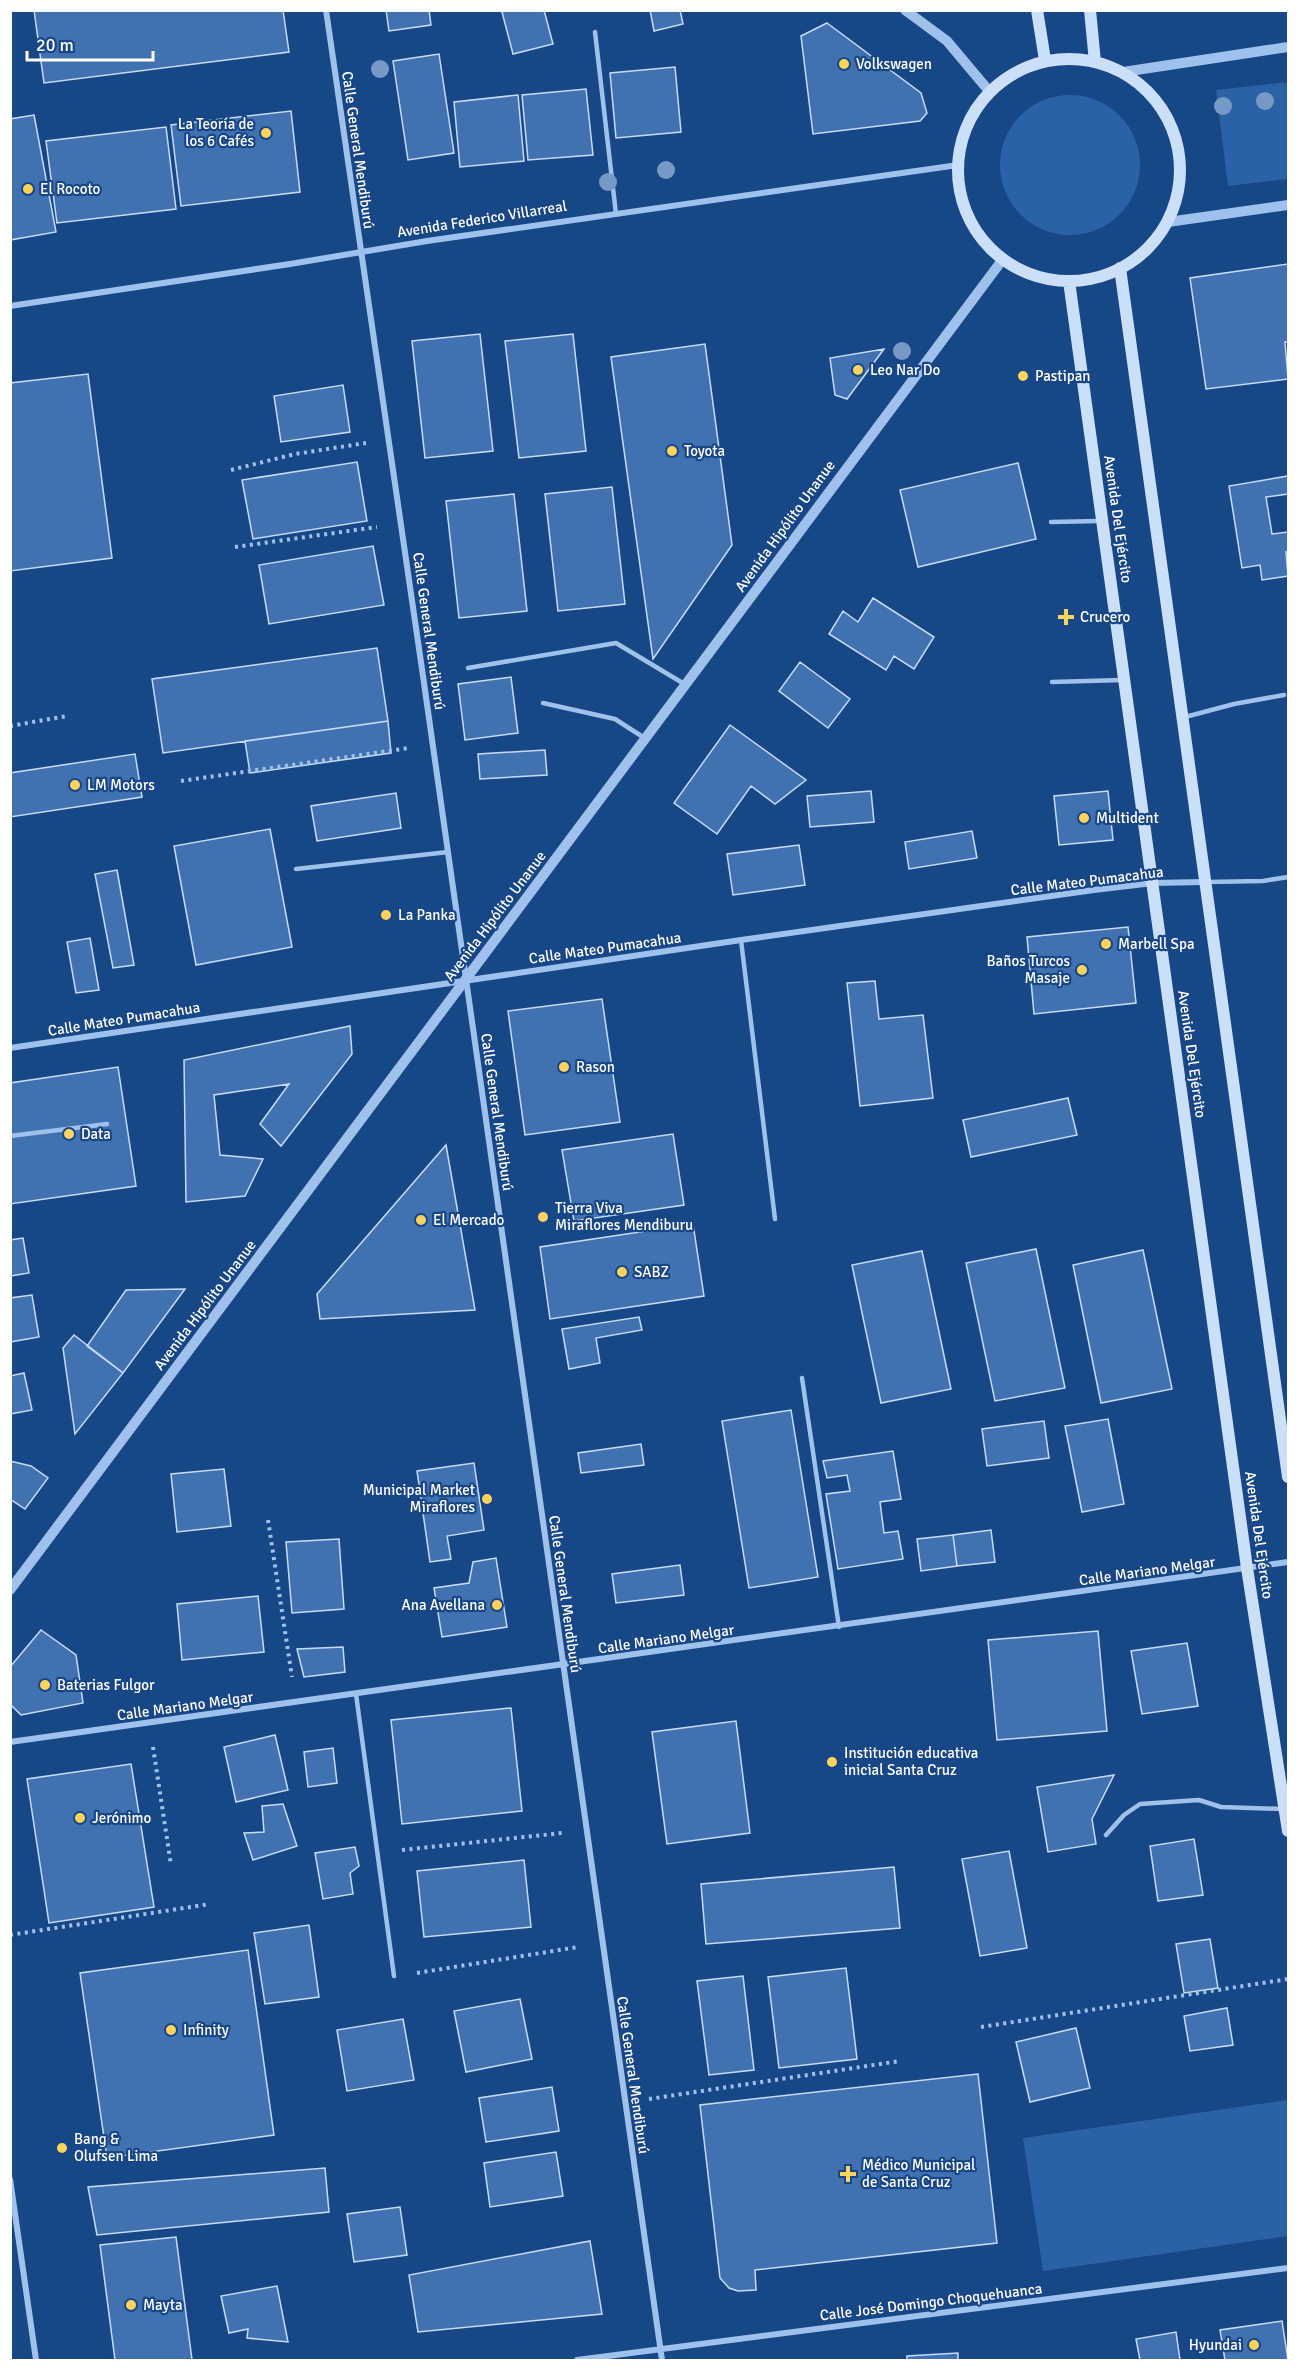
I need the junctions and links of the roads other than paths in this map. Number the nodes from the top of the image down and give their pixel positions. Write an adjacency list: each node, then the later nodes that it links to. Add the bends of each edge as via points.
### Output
1 (326, 10): 15 (street, Calle General Mendiburú)
2 (905, 10): 10 (street, via 947,41)
3 (1037, 10): 7 (main road)
4 (1090, 10): 8 (main road)
5 (595, 32): 13 (lane)
6 (1288, 47): 9 (street)
7 (1045, 60): 8 (main road); 10 (main road, via 1015,72)
8 (1095, 62): 9 (main road)
9 (1123, 72): 14 (main road, via 1156,100 1176,138 1181,172)
10 (989, 91): 11 (main road, via 978,103 963,133)
11 (958, 165): 13 (street, Avenida Federico Villarreal); 16 (main road, via 967,213 981,238)
12 (1288, 205): 14 (street)
13 (616, 214): 15 (street, Avenida Federico Villarreal)
14 (1168, 222): 17 (main road, via 1148,249)
15 (361, 252): 19 (street, Avenida Federico Villarreal); 30 (street, Calle General Mendiburú)
16 (1003, 259): 18 (main road, via 1041,278); 25 (street, Avenida Hipólito Unanue)
17 (1120, 268): 18 (main road, via 1095,278); 28 (main road)
18 (1070, 281): 20 (main road, Avenida Del Ejército)
19 (10, 306)
20 (1103, 521): 21 (lane); 23 (main road, Avenida Del Ejército)
21 (1051, 522)
22 (468, 668): 25 (lane, via 616,643)
23 (1125, 680): 24 (lane); 34 (main road, Avenida Del Ejército)
24 (1052, 682)
25 (686, 685): 29 (street, Avenida Hipólito Unanue)
26 (1284, 694): 28 (lane)
27 (543, 703): 29 (lane, via 615,719)
28 (1182, 718): 33 (main road)
29 (646, 739): 36 (street, Avenida Hipólito Unanue)
30 (448, 852): 31 (lane); 36 (street, Calle General Mendiburú)
31 (296, 869)
32 (1288, 877): 33 (lane)
33 (1204, 882): 34 (street, Calle Mateo Pumacahua); 42 (main road)
34 (1153, 883): 35 (street, Calle Mateo Pumacahua); 44 (main road, Avenida Del Ejército)
35 (741, 940): 36 (street, Calle Mateo Pumacahua); 40 (lane)
36 (466, 980): 37 (street, Calle Mateo Pumacahua); 45 (street, Avenida Hipólito Unanue); 47 (street, Calle General Mendiburú)
37 (10, 1048)
38 (107, 1124): 39 (lane)
39 (10, 1136)
40 (775, 1220)
41 (802, 1378): 46 (lane)
42 (1288, 1477)
43 (1288, 1562): 44 (street, Calle Mariano Melgar)
44 (1248, 1569): 46 (street, Calle Mariano Melgar); 50 (main road, Avenida Del Ejército)
45 (10, 1590)
46 (840, 1627): 47 (street, Calle Mariano Melgar)
47 (563, 1666): 48 (street, Calle Mariano Melgar); 56 (street, Calle General Mendiburú)
48 (356, 1694): 49 (street, Calle Mariano Melgar); 53 (lane)
49 (10, 1742)
50 (1285, 1809): 51 (main road, Avenida Del Ejército); 52 (lane, via 1221,1807 1199,1800 1140,1804)
51 (1288, 1831)
52 (1106, 1835)
53 (394, 1976)
54 (10, 2179): 57 (street)
55 (1288, 2268): 56 (street, Calle José Domingo Choquehuanca)
56 (660, 2349): 58 (street, Calle José Domingo Choquehuanca); 59 (street, Calle General Mendiburú)
57 (36, 2361)
58 (577, 2361)
59 (662, 2361)

